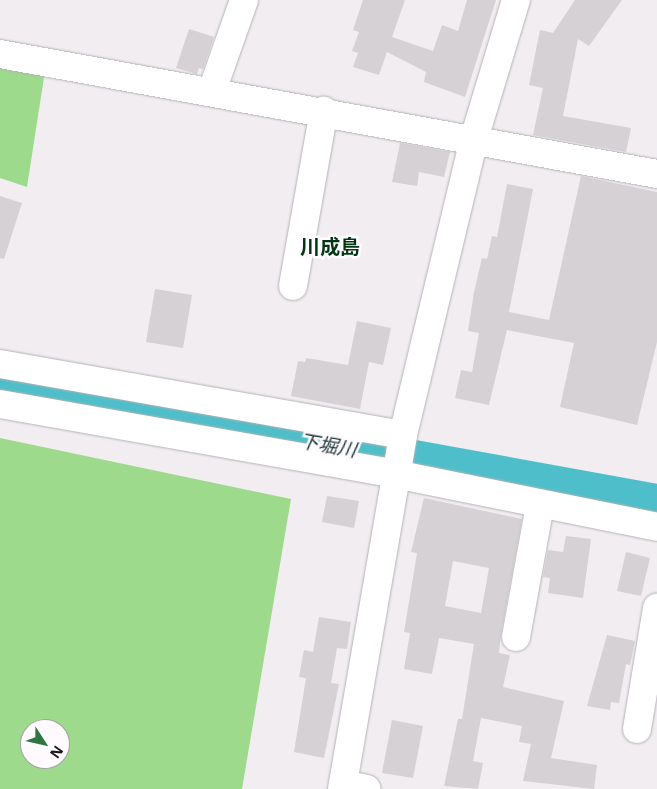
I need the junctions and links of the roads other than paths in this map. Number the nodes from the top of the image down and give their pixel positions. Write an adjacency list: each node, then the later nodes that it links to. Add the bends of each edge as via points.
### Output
1 (244, 0): 4 (street)
2 (516, 0): 6 (street)
3 (0, 54): 4 (street)
4 (212, 91): 5 (street)
5 (324, 111): 6 (street); 8 (street)
6 (474, 139): 7 (street); 11 (street)
7 (657, 174)
8 (292, 286)
9 (0, 364): 11 (street)
10 (0, 404): 12 (street)
11 (403, 436): 12 (street)
12 (395, 473): 13 (street); 18 (street)
13 (540, 505): 14 (street); 16 (street)
14 (657, 527)
15 (657, 608): 17 (street)
16 (516, 637)
17 (637, 729)
18 (350, 788)

